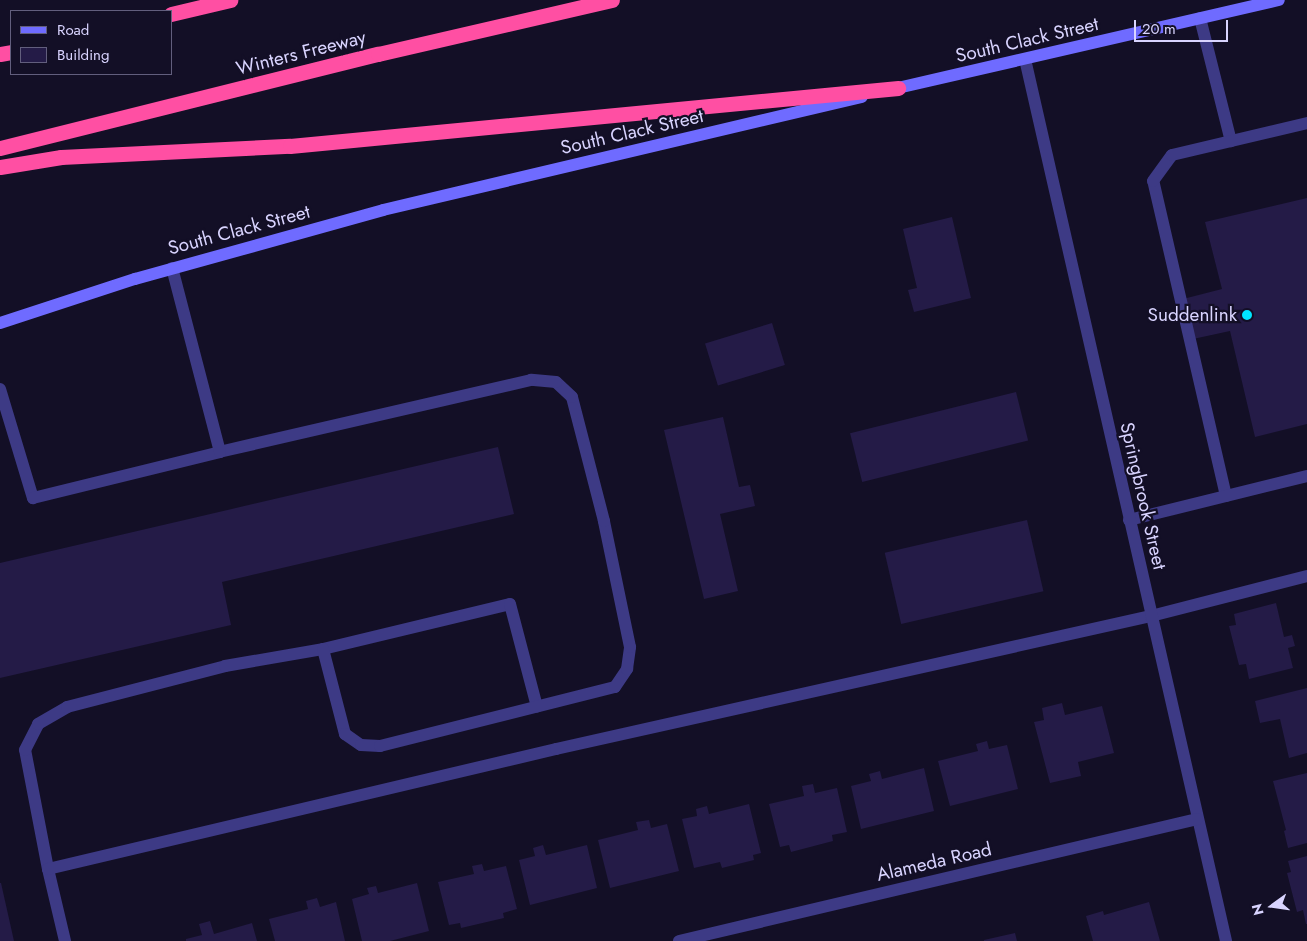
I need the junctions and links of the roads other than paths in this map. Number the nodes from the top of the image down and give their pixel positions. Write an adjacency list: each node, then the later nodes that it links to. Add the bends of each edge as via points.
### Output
1 (230, 0): 4 (highway)
2 (612, 0): 10 (highway, Winters Freeway, via 378,54)
3 (1279, 0): 5 (main road, South Clack Street)
4 (172, 14)
5 (1200, 18): 6 (main road, South Clack Street); 9 (street)
6 (1026, 59): 7 (main road, South Clack Street); 18 (street, Springbrook Street)
7 (898, 88): 11 (highway, via 290,146 60,157); 12 (main road, South Clack Street, via 383,210)
8 (1307, 123): 9 (street)
9 (1231, 141): 17 (street, via 1172,155 1153,181)
10 (0, 148)
11 (0, 168)
12 (172, 268): 13 (main road, South Clack Street); 15 (street)
13 (0, 323)
14 (0, 389): 15 (street, via 33,498)
15 (220, 452): 22 (street, via 531,380 556,382 572,397 604,521 630,647 627,669 615,687)
16 (1307, 476): 17 (street)
17 (1226, 496): 18 (street)
18 (1129, 520): 20 (street, Springbrook Street)
19 (1307, 576): 20 (street)
20 (1151, 616): 23 (street, Springbrook Street); 24 (street, via 566,747)
21 (323, 649): 22 (street, via 345,734 361,745 380,746); 22 (street, via 510,604); 24 (street, via 225,666 67,707 38,724 25,750)
22 (537, 707)
23 (1197, 819): 26 (street, Alameda Road); 27 (street, Springbrook Street)
24 (48, 869): 25 (street)
25 (66, 941)
26 (679, 941)
27 (1226, 941)

